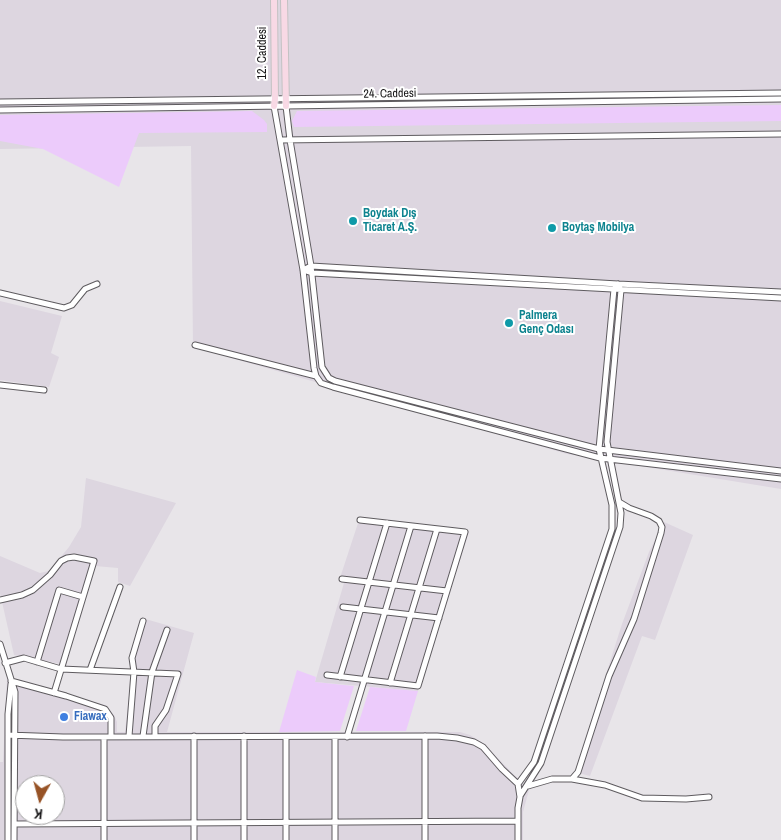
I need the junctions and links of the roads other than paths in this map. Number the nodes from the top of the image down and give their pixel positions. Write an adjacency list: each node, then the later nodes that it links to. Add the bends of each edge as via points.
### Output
1 (274, 0): 6 (main road, 12. Caddesi)
2 (284, 0): 7 (main road, 12. Caddesi)
3 (781, 93): 7 (street, 24. Caddesi)
4 (781, 99): 7 (street, 24. Caddesi)
5 (0, 102): 6 (street, 24. Caddesi)
6 (274, 102): 7 (street, 24. Caddesi); 8 (street, 24. Caddesi); 10 (street)
7 (286, 102): 11 (street)
8 (0, 110)
9 (781, 134): 11 (street)
10 (280, 140): 11 (street); 13 (street)
11 (290, 140): 12 (street)
12 (311, 266): 13 (street); 14 (street); 16 (street)
13 (303, 270): 14 (street); 22 (street)
14 (312, 273): 16 (street); 25 (street, via 322,367 329,378)
15 (97, 284): 19 (street, via 85,289 72,305 64,308)
16 (616, 287): 17 (street); 18 (street); 25 (street)
17 (621, 290): 20 (street); 26 (street)
18 (781, 292)
19 (0, 293)
20 (781, 298)
21 (195, 344): 22 (street)
22 (316, 376): 27 (street, via 327,386)
23 (0, 385): 24 (street)
24 (44, 390)
25 (599, 449): 26 (street); 27 (street)
26 (607, 450): 28 (street); 29 (street)
27 (600, 458): 28 (street); 80 (street, via 613,509 611,533 534,762)
28 (611, 459): 30 (street); 31 (street)
29 (781, 471)
30 (781, 479)
31 (619, 502): 79 (street, via 657,520 662,531 634,619 609,676 581,767); 81 (street, via 619,532 541,763)
32 (360, 520): 33 (street)
33 (386, 523): 34 (street); 37 (street)
34 (411, 526): 35 (street); 38 (street)
35 (437, 529): 40 (street); 41 (street, via 465,532)
36 (342, 579): 37 (street)
37 (369, 582): 38 (street); 45 (street)
38 (393, 585): 40 (street); 46 (street)
39 (120, 587): 55 (street)
40 (419, 588): 41 (street); 47 (street)
41 (447, 591): 48 (street)
42 (83, 597): 43 (street, via 94,561 72,557 61,561 30,592); 53 (street, via 59,590); 54 (street)
43 (0, 600)
44 (343, 607): 45 (street)
45 (360, 609): 46 (street); 59 (street)
46 (385, 612): 47 (street); 60 (street)
47 (411, 615): 48 (street); 62 (street)
48 (439, 618): 62 (street, via 418,686)
49 (143, 622): 56 (street, via 132,658)
50 (167, 630): 57 (street)
51 (0, 644): 52 (street)
52 (3, 662): 53 (street, via 24,658); 61 (street)
53 (36, 662): 54 (street)
54 (61, 668): 55 (street); 63 (street)
55 (90, 670): 56 (street)
56 (134, 672): 57 (street); 67 (street)
57 (152, 672): 68 (street); 69 (street, via 178,674 166,710 155,726)
58 (327, 675): 59 (street)
59 (340, 677): 60 (street)
60 (364, 680): 62 (street); 76 (street)
61 (11, 681): 63 (street); 64 (street); 65 (street, via 15,692)
62 (390, 683)
63 (54, 693): 66 (street, via 107,711 111,718)
64 (8, 735): 65 (street); 78 (street)
65 (15, 736): 74 (street); 93 (street)
66 (111, 736): 67 (street); 74 (street)
67 (129, 736): 68 (street)
68 (142, 736): 69 (street)
69 (154, 736): 70 (street)
70 (194, 736): 71 (street); 91 (street)
71 (244, 736): 72 (street); 92 (street)
72 (286, 736): 75 (street); 87 (street)
73 (425, 736): 76 (street); 80 (street, via 452,737 477,744); 89 (street)
74 (104, 737): 90 (street)
75 (335, 737): 76 (street); 88 (street)
76 (347, 737)
77 (0, 764): 78 (street)
78 (8, 767): 86 (street)
79 (572, 779): 81 (street, via 552,779); 83 (street, via 605,785 642,798)
80 (518, 784): 82 (street)
81 (527, 786): 82 (street)
82 (520, 797): 84 (street)
83 (709, 797)
84 (518, 821): 89 (street); 102 (street)
85 (0, 822): 86 (street)
86 (8, 822): 94 (street)
87 (286, 822): 88 (street); 92 (street); 99 (street)
88 (335, 822): 89 (street); 100 (street)
89 (425, 822): 101 (street)
90 (104, 823): 91 (street); 93 (street); 96 (street)
91 (194, 823): 92 (street); 97 (street)
92 (244, 823): 98 (street)
93 (14, 824): 95 (street)
94 (8, 840)
95 (14, 840)
96 (104, 840)
97 (194, 840)
98 (244, 840)
99 (286, 840)
100 (336, 840)
101 (425, 840)
102 (518, 840)

